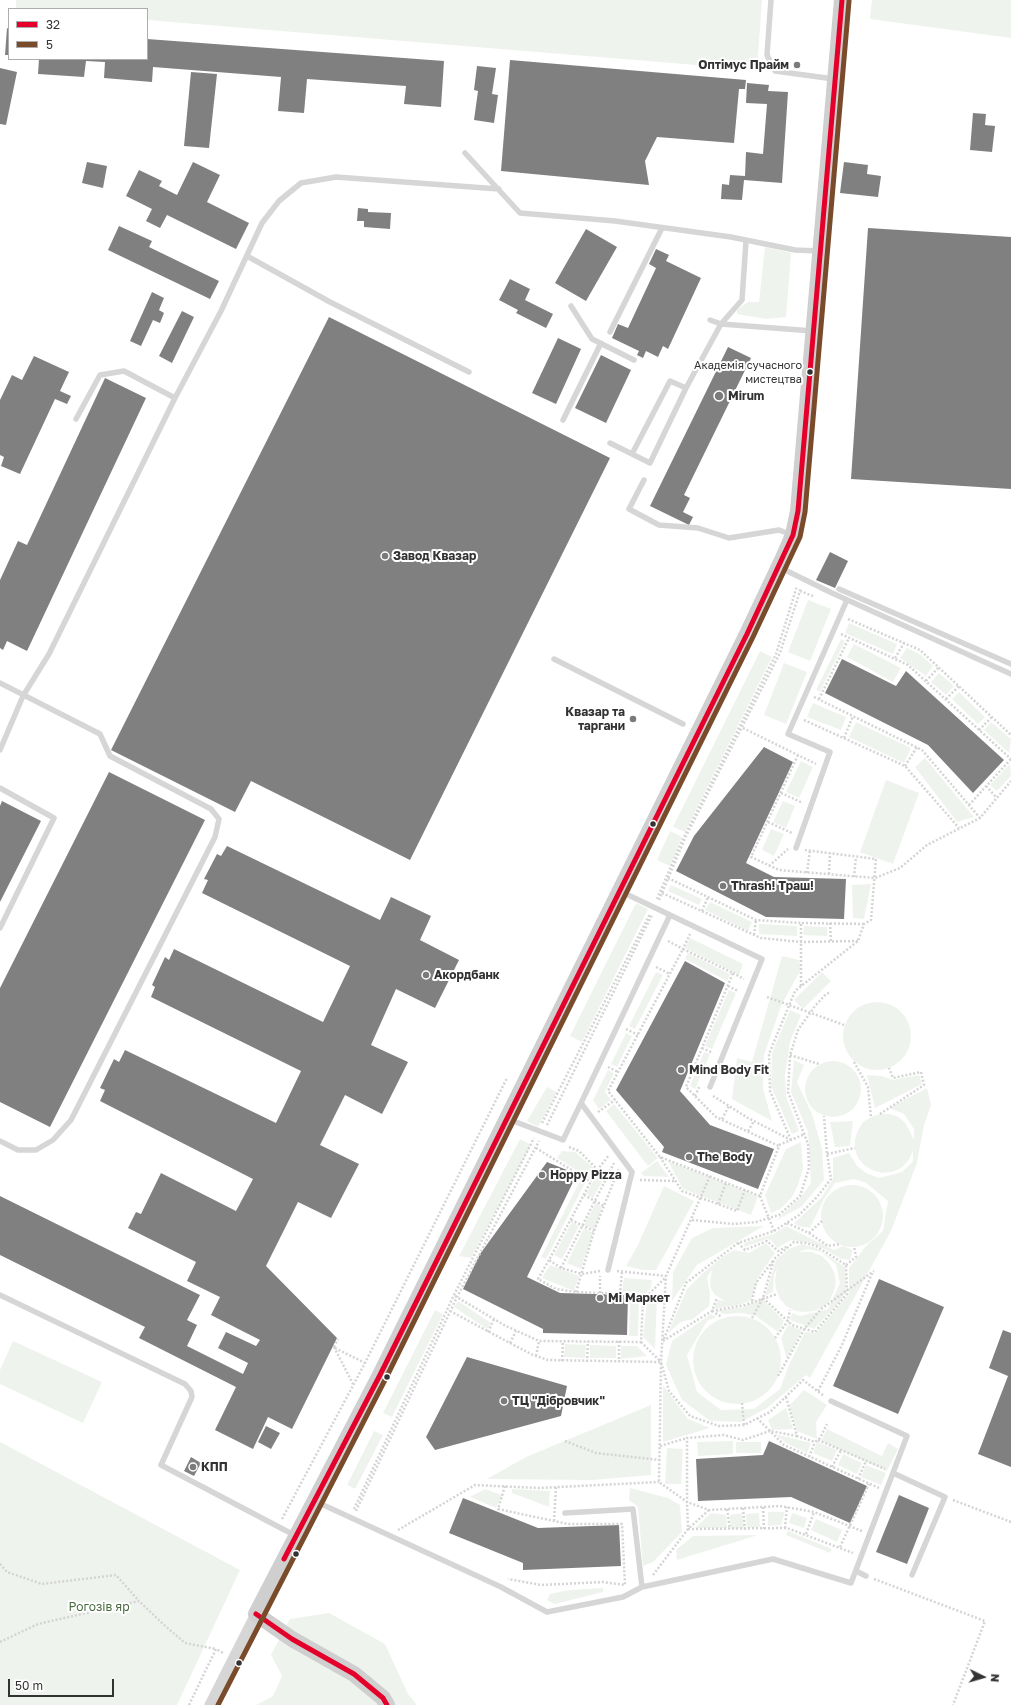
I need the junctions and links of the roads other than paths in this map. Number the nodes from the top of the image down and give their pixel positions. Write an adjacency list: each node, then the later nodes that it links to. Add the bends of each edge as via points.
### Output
1 (771, 0): 3 (lane, via 767,55 775,71)
2 (842, 0): 3 (main road)
3 (835, 79): 8 (main road)
4 (465, 153): 5 (lane)
5 (499, 189): 6 (lane, via 520,213 615,221); 9 (lane, via 336,177 301,183 279,201 262,223)
6 (662, 228): 7 (lane); 14 (lane)
7 (746, 241): 8 (lane, via 794,250); 12 (lane, via 742,300)
8 (820, 251): 13 (main road)
9 (247, 256): 17 (lane, via 330,302); 19 (lane)
10 (572, 306): 15 (lane, via 592,339)
11 (710, 320): 12 (lane)
12 (722, 324): 13 (lane); 18 (lane)
13 (814, 331): 25 (main road, via 798,512)
14 (610, 332)
15 (601, 343): 16 (lane); 21 (lane)
16 (634, 360)
17 (469, 372)
18 (686, 388): 23 (lane, via 670,381); 23 (lane, via 650,463)
19 (175, 398): 20 (lane, via 124,371 100,375); 33 (lane, via 49,654)
20 (76, 419)
21 (563, 420)
22 (610, 443): 23 (lane)
23 (632, 454)
24 (644, 480): 25 (lane, via 628,509 659,524 698,528 729,538 778,530)
25 (793, 535): 26 (main road)
26 (779, 567): 28 (lane); 38 (main road)
27 (839, 589): 30 (lane)
28 (847, 600): 31 (lane); 37 (lane, via 788,734 830,752)
29 (554, 659): 34 (lane)
30 (1011, 664)
31 (1011, 674)
32 (0, 683): 33 (lane)
33 (23, 696): 35 (lane); 44 (lane, via 100,734 110,756 211,809 219,819 215,837 71,1120 53,1140 36,1150 18,1150)
34 (683, 724)
35 (0, 750)
36 (0, 788): 40 (lane, via 54,818)
37 (796, 848)
38 (620, 891): 39 (lane); 43 (main road)
39 (670, 915): 41 (lane, via 762,960); 42 (lane)
40 (0, 928)
41 (710, 1087)
42 (581, 1103): 43 (lane, via 563,1140); 45 (lane, via 632,1172)
43 (507, 1119): 49 (main road)
44 (0, 1141)
45 (608, 1270)
46 (0, 1294): 51 (lane, via 185,1384 192,1397 161,1465)
47 (831, 1401): 48 (lane, via 906,1436)
48 (893, 1473): 52 (lane); 53 (lane, via 945,1497)
49 (315, 1501): 51 (main road); 55 (lane, via 501,1587 546,1612 623,1597)
50 (565, 1513): 55 (lane, via 633,1509)
51 (296, 1536): 56 (main road)
52 (856, 1571): 54 (lane); 55 (lane, via 851,1583 773,1559)
53 (912, 1574)
54 (866, 1576)
55 (642, 1588)
56 (256, 1614): 57 (street); 58 (main road, via 292,1639 354,1674 383,1698)
57 (210, 1705)
58 (387, 1705)

